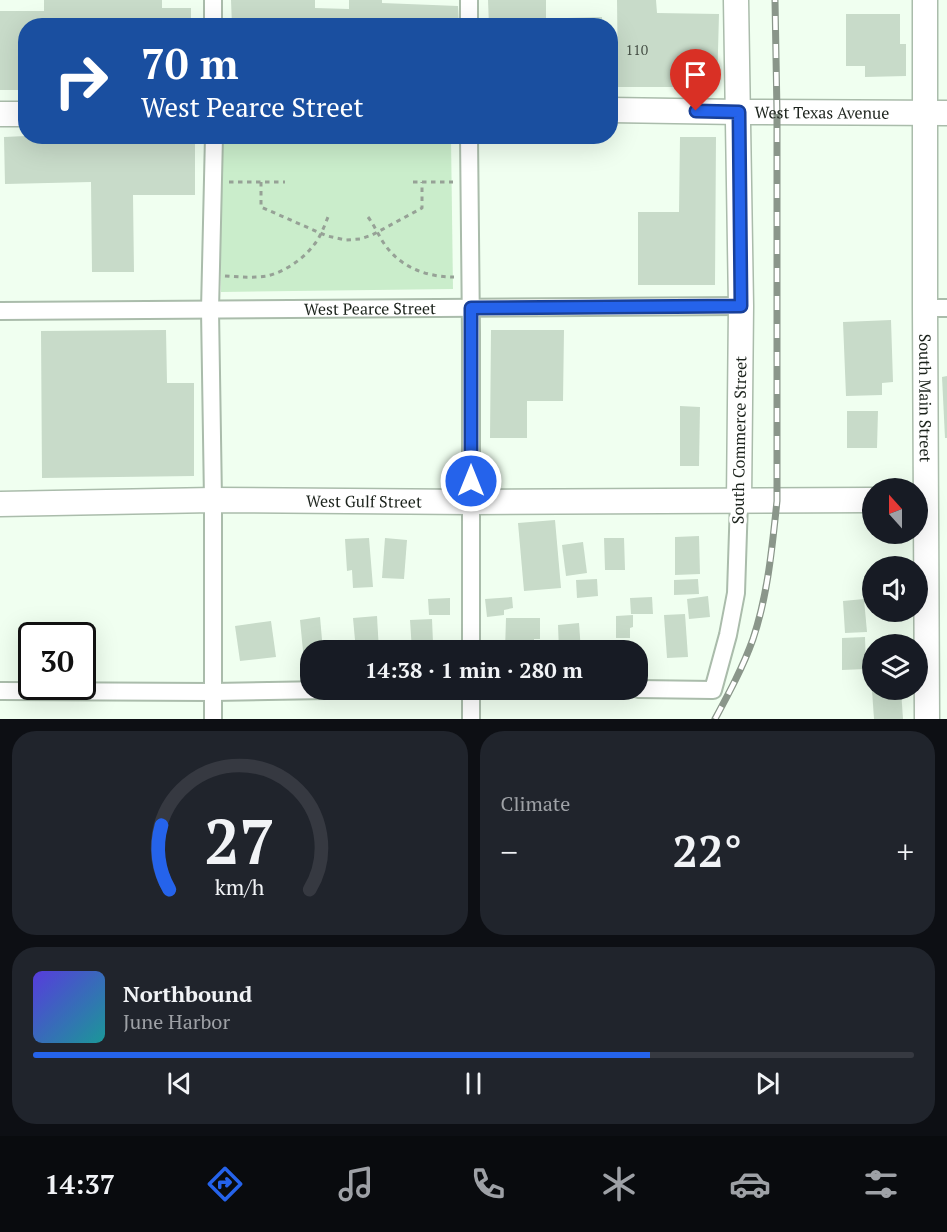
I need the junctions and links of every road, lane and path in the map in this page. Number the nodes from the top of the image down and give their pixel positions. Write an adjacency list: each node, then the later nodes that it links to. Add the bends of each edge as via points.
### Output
1 (213, 0): 5 (street)
2 (469, 0): 6 (street)
3 (736, 0): 8 (street, South Commerce Street)
4 (926, 0): 9 (street, South Main Street)
5 (213, 18)
6 (469, 18)
7 (618, 110): 8 (street, West Texas Avenue)
8 (739, 112): 9 (street, West Texas Avenue); 26 (street, South Commerce Street)
9 (936, 113): 28 (street, South Main Street)
10 (0, 114): 11 (street)
11 (18, 114)
12 (214, 144): 14 (street)
13 (469, 144): 19 (street)
14 (213, 182): 15 (path); 24 (street)
15 (261, 182): 16 (path); 23 (path, via 261,207)
16 (285, 182)
17 (413, 182): 18 (path)
18 (422, 182): 19 (path); 22 (path, via 422,208)
19 (470, 182): 25 (street)
20 (328, 217): 23 (path)
21 (368, 217): 22 (path)
22 (378, 232): 23 (path, via 353,240); 25 (path, via 408,267 441,277)
23 (321, 233): 24 (path, via 299,260 281,271 254,277)
24 (211, 276): 29 (street)
25 (471, 278): 27 (street)
26 (741, 306): 27 (street, West Pearce Street); 34 (street, South Commerce Street)
27 (471, 308): 29 (street, West Pearce Street); 35 (street)
28 (936, 308): 33 (street, South Main Street)
29 (210, 310): 30 (street, West Pearce Street); 31 (street)
30 (0, 311)
31 (213, 500): 35 (street, West Gulf Street); 36 (street, West Gulf Street); 41 (street)
32 (862, 500): 34 (street, West Gulf Street)
33 (930, 500): 45 (street, South Main Street)
34 (739, 501): 35 (street, West Gulf Street); 38 (street, South Commerce Street, via 736,593 713,690)
35 (471, 502): 37 (street)
36 (0, 504)
37 (471, 640)
38 (648, 689)
39 (300, 690): 41 (street)
40 (0, 691): 41 (street)
41 (213, 692): 43 (street)
42 (471, 700): 44 (street)
43 (213, 719)
44 (471, 719)
45 (927, 719)

